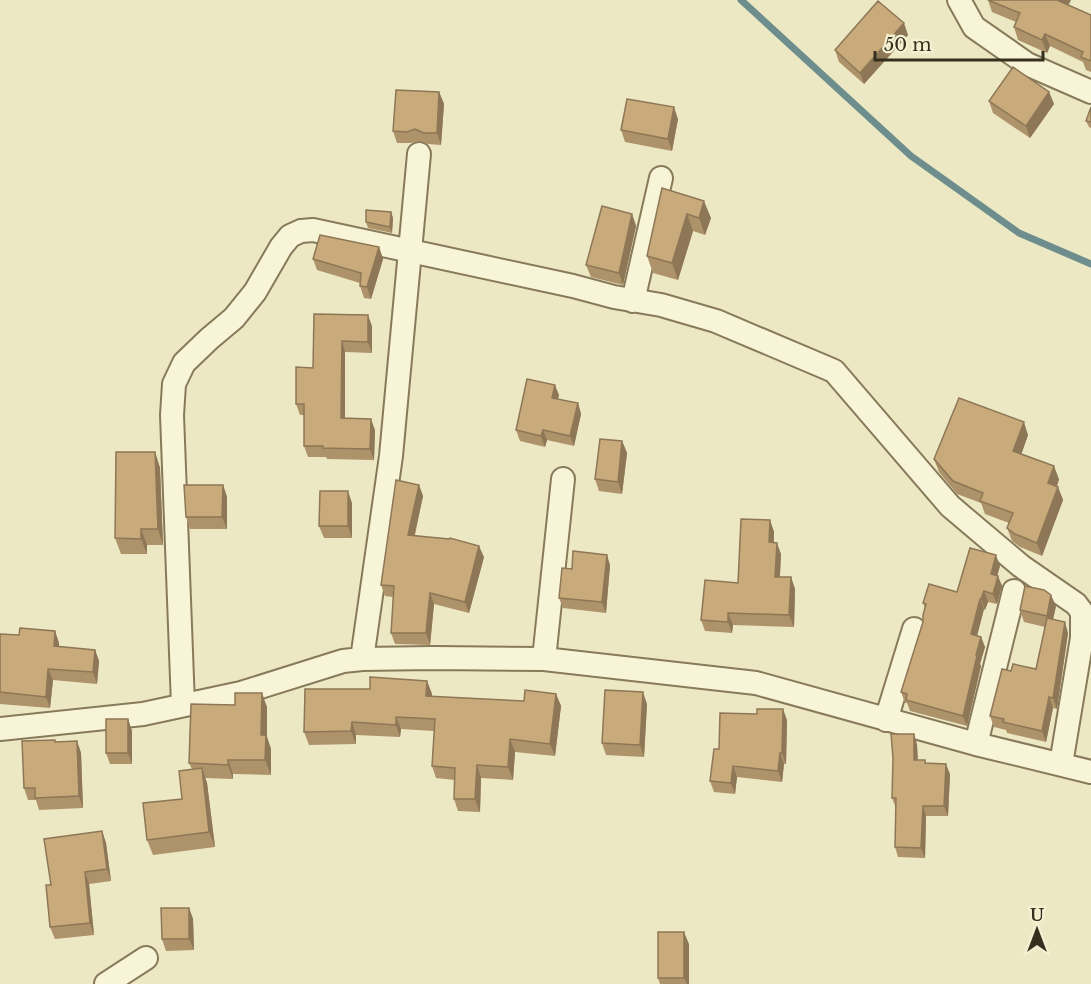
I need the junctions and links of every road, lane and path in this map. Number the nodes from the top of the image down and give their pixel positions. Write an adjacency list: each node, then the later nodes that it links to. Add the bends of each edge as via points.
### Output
1 (959, 0): 2 (street, via 974,27 1027,63)
2 (1091, 92)
3 (419, 154): 5 (street)
4 (661, 178): 6 (street)
5 (410, 250): 6 (street); 10 (street, via 387,491); 12 (street, via 313,230 290,236 234,318 194,352 178,374 172,415)
6 (633, 301): 16 (street, via 716,321 834,371 950,506 1021,566 1076,604 1082,612 1082,638)
7 (563, 479): 11 (street)
8 (1014, 591): 15 (street)
9 (914, 629): 13 (street)
10 (362, 659): 11 (street); 12 (street)
11 (544, 659): 13 (street, via 756,683)
12 (183, 705): 14 (street, via 143,714)
13 (886, 720): 15 (street)
14 (0, 729)
15 (976, 744): 16 (street)
16 (1061, 764): 17 (street)
17 (1091, 772)
18 (146, 958): 19 (street)
19 (106, 984)

